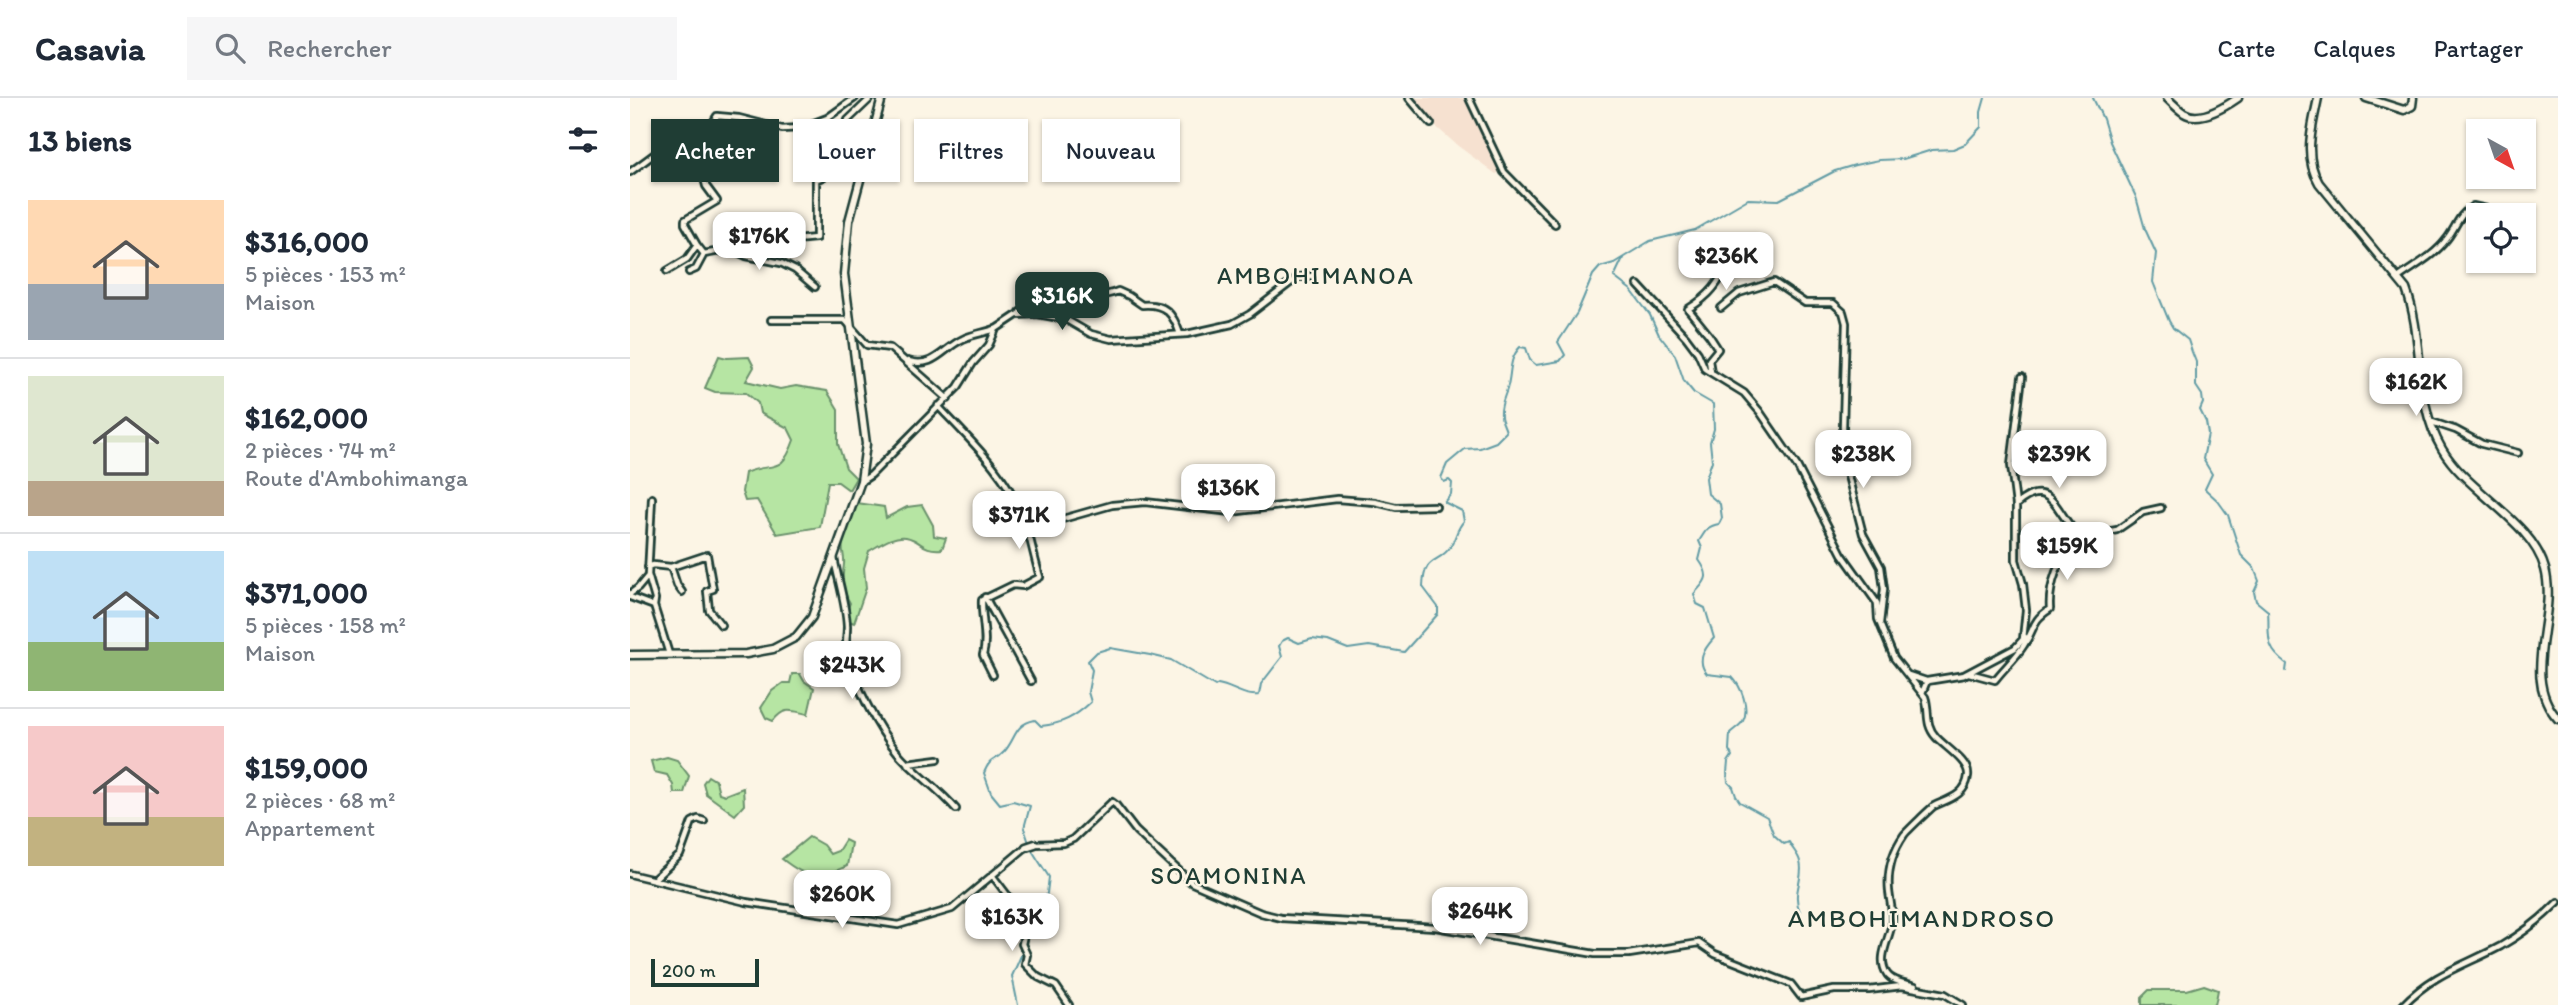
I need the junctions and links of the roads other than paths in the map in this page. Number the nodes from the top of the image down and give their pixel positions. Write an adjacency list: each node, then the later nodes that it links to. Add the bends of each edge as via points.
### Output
1 (855, 98): 14 (street, via 827,118 801,128)
2 (870, 98): 20 (street, via 848,120 833,172 816,180 816,238)
3 (882, 98): 33 (street, via 849,221 844,274)
4 (1409, 98): 13 (street)
5 (1469, 98): 19 (street, via 1504,172)
6 (2167, 98): 7 (street, via 2186,115 2196,116)
7 (2238, 98)
8 (2318, 98): 27 (street, via 2310,136 2312,171)
9 (2366, 98): 10 (street, via 2404,110 2412,106)
10 (2413, 98)
11 (715, 119): 12 (street)
12 (746, 119)
13 (1432, 124)
14 (779, 128)
15 (651, 157): 16 (street)
16 (630, 172)
17 (705, 182): 21 (street, via 717,201 685,220)
18 (2466, 211): 27 (street, via 2438,249)
19 (1555, 224)
20 (795, 240)
21 (697, 246): 22 (street); 24 (street, via 687,259)
22 (704, 254): 25 (street); 29 (street, via 731,249 781,263)
23 (1722, 257): 37 (street, via 1721,278 1703,301 1688,309 1718,349 1709,360)
24 (667, 271)
25 (689, 272)
26 (1312, 276): 35 (street, via 1298,277 1232,324)
27 (2398, 278): 41 (street, via 2411,303 2421,387)
28 (1638, 285): 37 (street)
29 (815, 287)
30 (1721, 308): 58 (street, via 1739,293 1774,282 1805,303 1833,303 1843,312 1847,472 1863,534 1881,568)
31 (1020, 312): 35 (street, via 1047,305 1065,294 1083,297 1118,291 1142,305 1167,309)
32 (771, 320): 33 (street)
33 (849, 321): 36 (street, via 867,345 887,346); 43 (street, via 866,444)
34 (996, 329): 35 (street, via 1017,315 1037,314 1065,319 1111,339); 36 (street, via 962,339 928,362); 39 (street)
35 (1180, 334)
36 (905, 360): 39 (street)
37 (1711, 372): 58 (street, via 1744,393 1797,466 1842,554 1877,603)
38 (2022, 377): 45 (street, via 2011,465)
39 (948, 399): 40 (street)
40 (938, 407): 43 (street); 48 (street, via 1006,482)
41 (2432, 422): 42 (street, via 2482,444); 70 (street, via 2451,464 2516,524 2544,566 2549,586 2541,684)
42 (2518, 453)
43 (861, 481): 50 (street)
44 (652, 498): 51 (street)
45 (2016, 505): 49 (street, via 2032,493 2045,496); 61 (street, via 2016,560 2026,610)
46 (1436, 506): 48 (street, via 1396,507 1337,499 1231,512 1145,502 1112,505 1059,520)
47 (2161, 508): 49 (street, via 2143,512 2117,530 2091,538)
48 (1023, 518): 56 (street, via 1040,577)
49 (2084, 535): 60 (street, via 2072,541 2054,576 2050,609)
50 (833, 553): 62 (street, via 812,617 792,639 746,654); 72 (street, via 851,665 876,721)
51 (648, 567): 52 (street); 53 (street)
52 (671, 567): 54 (street); 59 (street, via 706,555 713,589 708,591 709,610)
53 (648, 575): 55 (street); 57 (street)
54 (682, 592)
55 (630, 596): 57 (street)
56 (985, 596): 65 (street, via 981,609 983,655); 67 (street)
57 (654, 606): 62 (street)
58 (1880, 624): 66 (street, via 1894,659)
59 (720, 625)
60 (2031, 631): 61 (street); 64 (street, via 1995,680)
61 (2023, 639): 64 (street)
62 (669, 654): 63 (street)
63 (630, 655)
64 (1969, 673): 68 (street)
65 (993, 675)
66 (1907, 675): 68 (street); 69 (street)
67 (1031, 681)
68 (1927, 681): 69 (street)
69 (1922, 694): 81 (street, via 1929,727 1969,771 1959,794 1930,810 1907,832 1892,859 1888,887 1892,920 1884,968 1893,980)
70 (2558, 719)
71 (938, 759): 72 (street)
72 (907, 763): 73 (street)
73 (956, 809)
74 (704, 821): 79 (street, via 692,822 680,855)
75 (1035, 844): 76 (street); 81 (street, via 1064,844 1112,802 1188,880 1281,918 1435,927 1586,953 1629,954 1699,943 1715,954 1791,984 1801,997 1846,989)
76 (1026, 847): 78 (street)
77 (630, 874): 79 (street)
78 (992, 875): 79 (street, via 952,909 898,925 746,902); 82 (street, via 1027,921 1022,946 1025,964 1056,986)
79 (654, 879)
80 (2558, 902): 84 (street, via 2501,945 2436,976)
81 (1918, 989): 83 (street, via 1952,996)
82 (1069, 1005)
83 (1963, 1005)
84 (2403, 1005)

